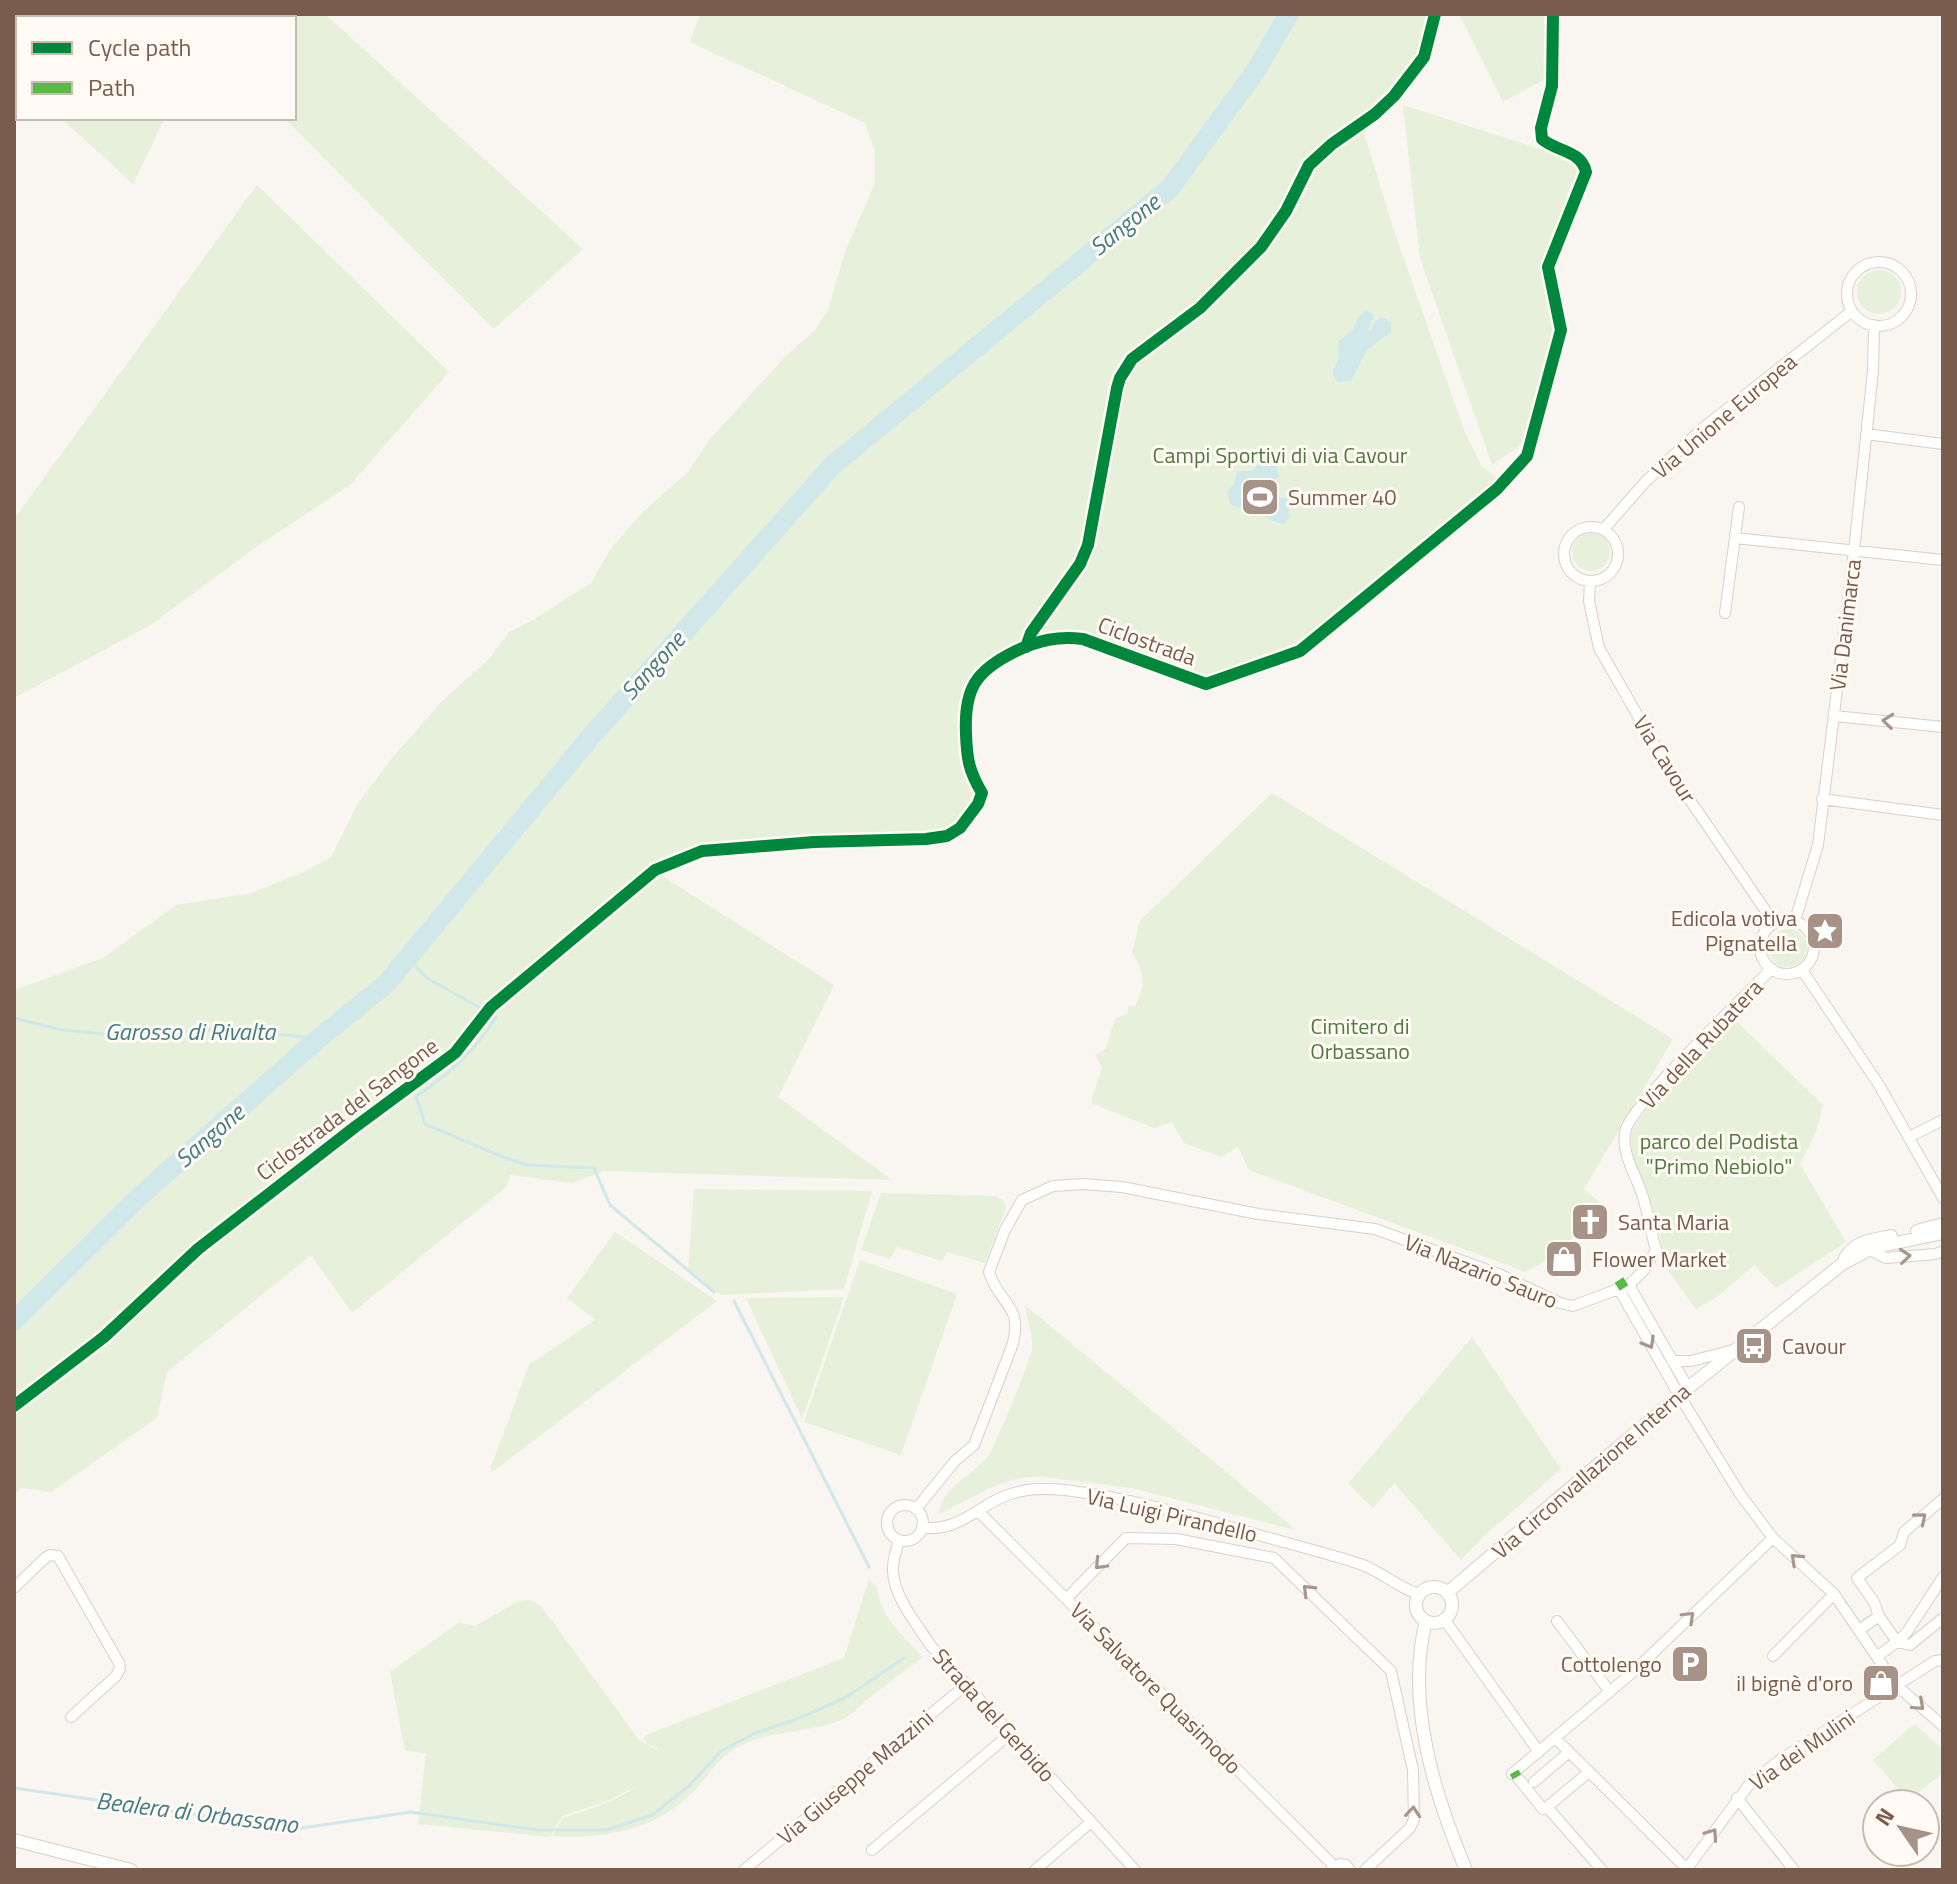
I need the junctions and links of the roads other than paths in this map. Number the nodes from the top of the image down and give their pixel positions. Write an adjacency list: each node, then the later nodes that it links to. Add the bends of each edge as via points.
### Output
1 (1852, 311): 2 (street); 2 (street, via 1847,292 1854,274 1870,263 1895,266 1908,278 1909,304 1899,319); 6 (street, Via Unione Europea, via 1703,428)
2 (1874, 325): 3 (street, Via Danimarca)
3 (1866, 434): 4 (street); 8 (street, Via Danimarca)
4 (1943, 444)
5 (1739, 507): 7 (street)
6 (1604, 529): 10 (street, via 1616,542 1617,560 1607,575); 10 (street, via 1578,529 1564,550 1573,575)
7 (1735, 538): 8 (street); 11 (street)
8 (1854, 551): 9 (street); 12 (street, Via Danimarca)
9 (1943, 560)
10 (1590, 581): 17 (street, Via Cavour, via 1599,648 1666,765)
11 (1725, 613)
12 (1834, 716): 13 (street, one-way to 12); 14 (street, Via Danimarca)
13 (1943, 727)
14 (1822, 799): 15 (street); 16 (street, Via Danimarca, via 1818,845)
15 (1943, 815)
16 (1795, 920): 17 (street); 19 (street, via 1813,939 1813,956)
17 (1774, 923): 18 (street, via 1760,945)
18 (1771, 969): 19 (street, via 1786,974); 28 (street, Via della Rubatera, via 1639,1108 1625,1131 1656,1250)
19 (1802, 970): 21 (street)
20 (1943, 1120): 21 (street)
21 (1909, 1137): 22 (street)
22 (1943, 1198)
23 (1943, 1224): 27 (street, via 1863,1241)
24 (1943, 1233): 25 (street, Via Circonvallazione Interna)
25 (1868, 1249): 26 (street, one-way to 26, via 1886,1258); 27 (street, Via Circonvallazione Interna)
26 (1943, 1251)
27 (1842, 1264): 29 (street, Via Circonvallazione Interna)
28 (1624, 1288): 30 (street); 31 (street, one-way to 31); 33 (street, Via Nazario Sauro, via 1573,1306 1375,1229 1258,1214 1122,1187 1053,1186 1022,1200 989,1272 1015,1318 1016,1332 974,1445)
29 (1735, 1350): 30 (street, Via Circonvallazione Interna); 31 (street, Via Circonvallazione Interna)
30 (1672, 1361): 31 (street)
31 (1683, 1392): 36 (street, via 1725,1471); 40 (street, Via Circonvallazione Interna)
32 (1943, 1499): 44 (street, one-way to 32, via 1857,1578 1900,1545 1904,1532)
33 (916, 1509): 35 (street); 37 (street, via 902,1505 890,1514 888,1529)
34 (978, 1511): 35 (street, Via Luigi Pirandello, via 953,1526); 41 (street, Via Luigi Pirandello, via 1005,1496 1040,1488 1136,1502 1359,1564); 43 (street, Via Salvatore Quasimodo)
35 (922, 1527): 37 (street, via 913,1539)
36 (1773, 1538): 42 (street, one-way to 36); 56 (street, one-way to 36)
37 (899, 1540): 54 (street, Strada del Gerbido, via 892,1568 898,1590 934,1650)
38 (1943, 1577): 50 (street)
39 (14, 1588): 57 (street, via 45,1558 58,1556 119,1663 116,1676)
40 (1447, 1593): 41 (street, via 1432,1587); 46 (street, via 1452,1604)
41 (1420, 1594): 47 (street, via 1417,1611)
42 (1834, 1594): 49 (street); 51 (street)
43 (1066, 1599): 70 (street, Via Salvatore Quasimodo); 76 (street, one-way to 43, via 1414,1819 1413,1770 1393,1675 1278,1560 1176,1539 1126,1538)
44 (1879, 1616): 49 (street); 50 (street)
45 (1943, 1618): 50 (street, via 1910,1645)
46 (1444, 1619): 47 (street); 61 (street)
47 (1426, 1621): 77 (street, via 1421,1698 1430,1770)
48 (1557, 1621): 56 (street)
49 (1859, 1630): 52 (street)
50 (1897, 1642): 52 (street)
51 (1773, 1656)
52 (1878, 1656): 55 (street)
53 (1943, 1660): 55 (street, Via dei Mulini)
54 (967, 1684): 59 (street, Strada del Gerbido); 72 (street, Via Giuseppe Mazzini)
55 (1896, 1685): 58 (street, one-way to 58); 65 (street, Via dei Mulini, via 1765,1771)
56 (1610, 1692): 60 (street)
57 (71, 1717)
58 (1943, 1726)
59 (1010, 1734): 67 (street, Strada del Gerbido); 69 (street)
60 (1556, 1739): 61 (street); 62 (street)
61 (1539, 1752): 66 (street, via 1515,1775 1543,1809)
62 (1569, 1752): 63 (street); 64 (street)
63 (1589, 1772): 66 (street); 79 (street)
64 (1534, 1782)
65 (1737, 1798): 79 (street, Via dei Mulini, one-way to 65); 80 (street)
66 (1547, 1807): 78 (street)
67 (1091, 1822): 73 (street); 74 (street, Strada del Gerbido)
68 (14, 1840): 71 (street)
69 (872, 1850)
70 (1332, 1868): 75 (street, Via Salvatore Quasimodo, via 1343,1864)
71 (131, 1870)
72 (744, 1870)
73 (1035, 1870)
74 (1135, 1870)
75 (1350, 1870)
76 (1365, 1870)
77 (1466, 1870)
78 (1602, 1870)
79 (1687, 1870)
80 (1794, 1870)

